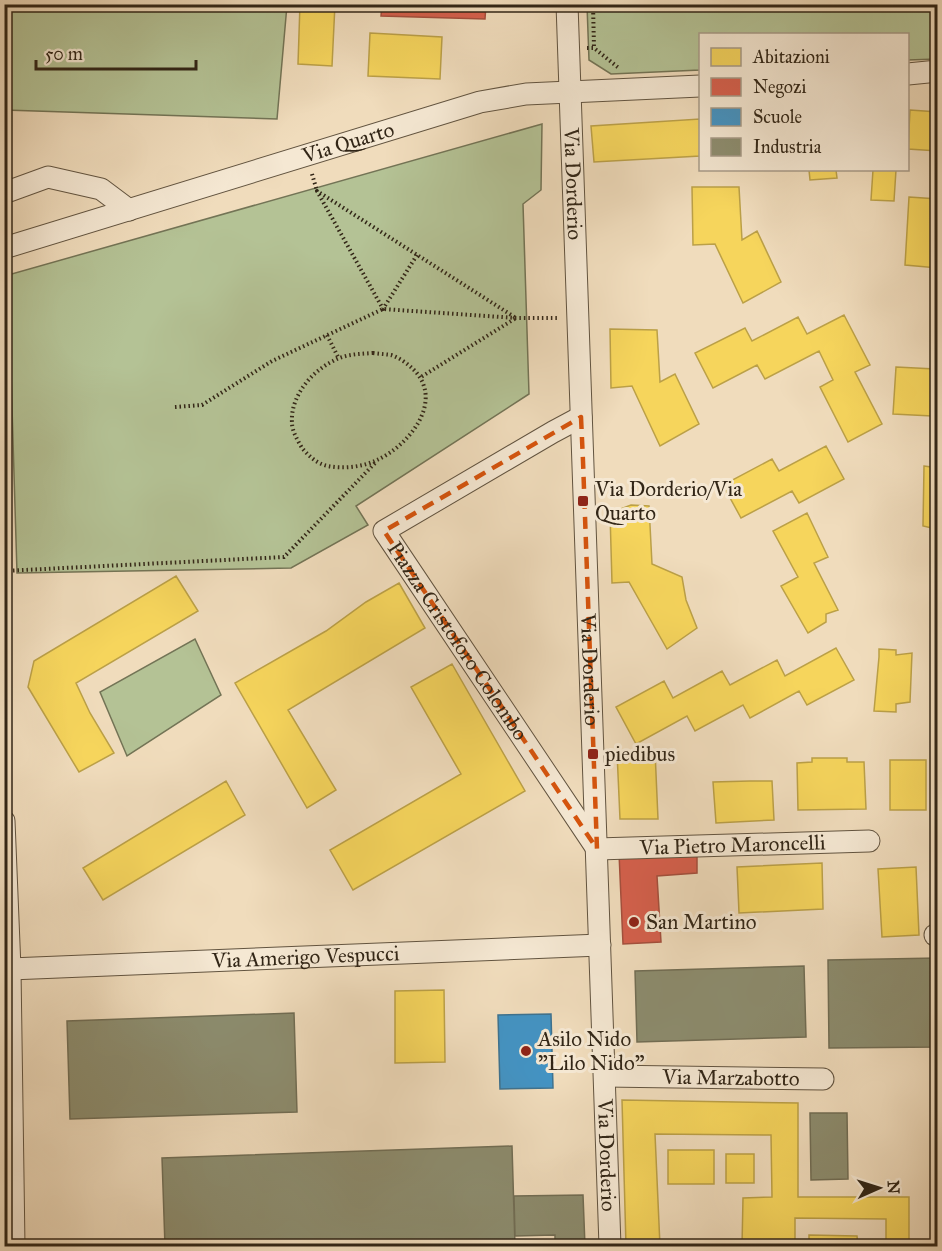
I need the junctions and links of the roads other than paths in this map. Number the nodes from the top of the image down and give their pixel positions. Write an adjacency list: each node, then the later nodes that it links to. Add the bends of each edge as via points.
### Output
1 (567, 4): 5 (street, Via Dorderio)
2 (938, 71): 3 (street)
3 (909, 74)
4 (699, 86): 5 (street, Via Quarto)
5 (569, 93): 7 (street, Via Quarto, via 526,94 480,102); 9 (street, Via Dorderio)
6 (4, 193): 7 (street, via 48,177 101,189)
7 (129, 210): 8 (street, Via Quarto)
8 (4, 248)
9 (581, 417): 12 (street, Via Dorderio); 12 (street, Piazza Cristoforo Colombo, via 384,531)
10 (4, 821): 14 (street)
11 (869, 841): 12 (street, Via Pietro Maroncelli)
12 (597, 849): 13 (street, Via Dorderio)
13 (600, 945): 14 (street, Via Amerigo Vespucci); 15 (street, Via Dorderio)
14 (10, 969): 17 (street)
15 (605, 1076): 16 (street, Via Marzabotto); 18 (street, Via Dorderio)
16 (823, 1079)
17 (14, 1246)
18 (610, 1246)

